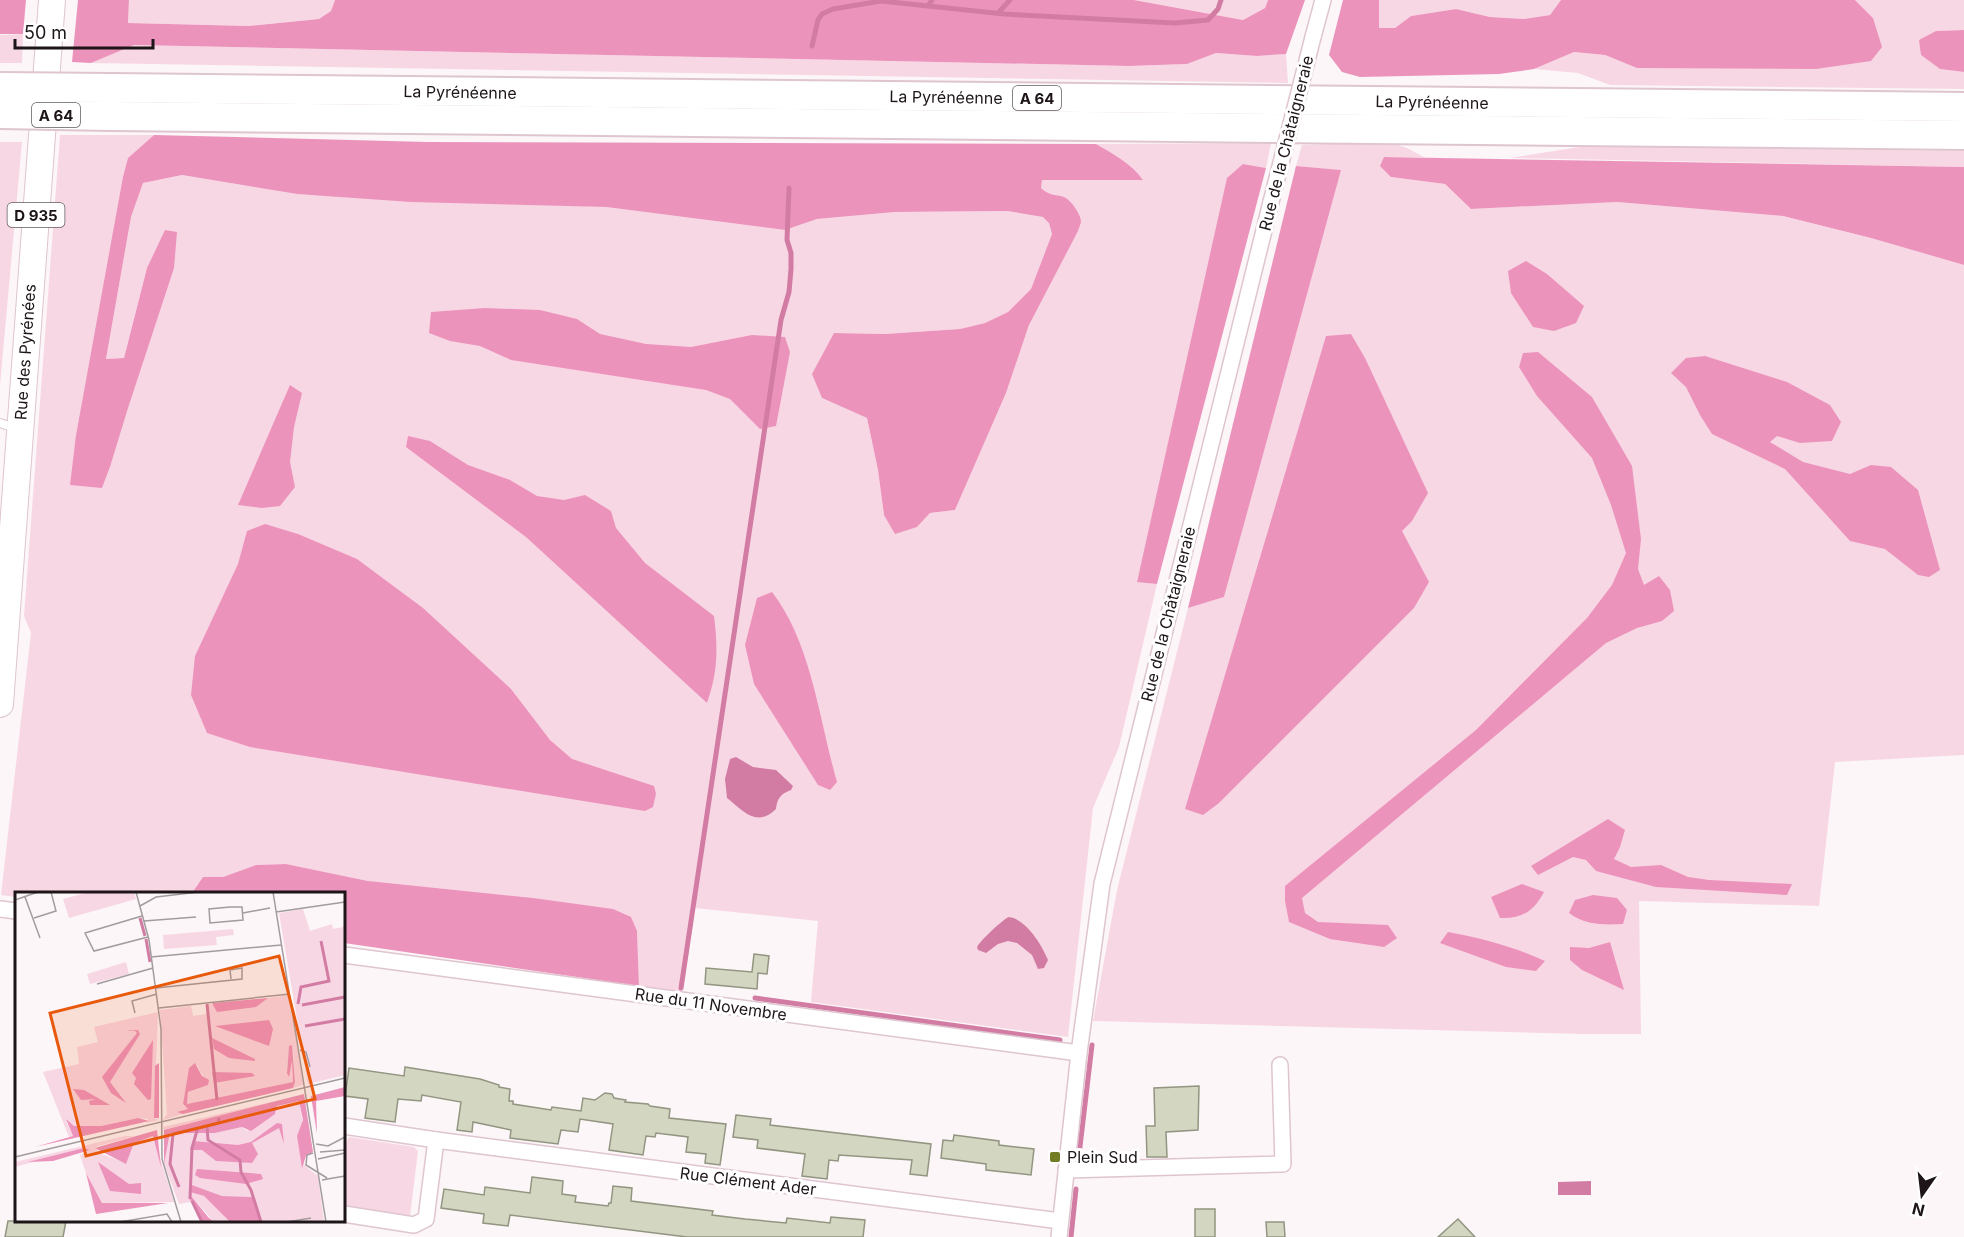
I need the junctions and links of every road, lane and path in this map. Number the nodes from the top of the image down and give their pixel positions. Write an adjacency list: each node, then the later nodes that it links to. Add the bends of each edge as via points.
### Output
1 (52, 0): 8 (main road, Rue des Pyrénées / D 935)
2 (1323, 0): 13 (street, Rue de la Châtaigneraie, bridge, via 1102,884)
3 (0, 87): 4 (highway, La Pyrénéenne / A 64, bridge)
4 (111, 102): 5 (highway, La Pyrénéenne / A 64); 6 (highway, La Pyrénéenne / A 64, bridge); 7 (highway, La Pyrénéenne / A 64)
5 (1964, 107)
6 (0, 114)
7 (1964, 135)
8 (9, 426): 9 (main road, Rue des Pyrénées / D 935)
9 (0, 704)
10 (0, 909): 11 (street)
11 (15, 911)
12 (345, 955): 13 (street, Rue du 11 Novembre)
13 (1079, 1053): 17 (street, Rue de la Châtaigneraie)
14 (1280, 1065): 17 (street, via 1283,1164)
15 (345, 1126): 16 (street, Rue Clément Ader)
16 (436, 1140): 18 (street, via 426,1219 414,1225); 19 (street, Rue Clément Ader)
17 (1066, 1170): 19 (street, Rue de la Châtaigneraie)
18 (345, 1214)
19 (1060, 1229)

